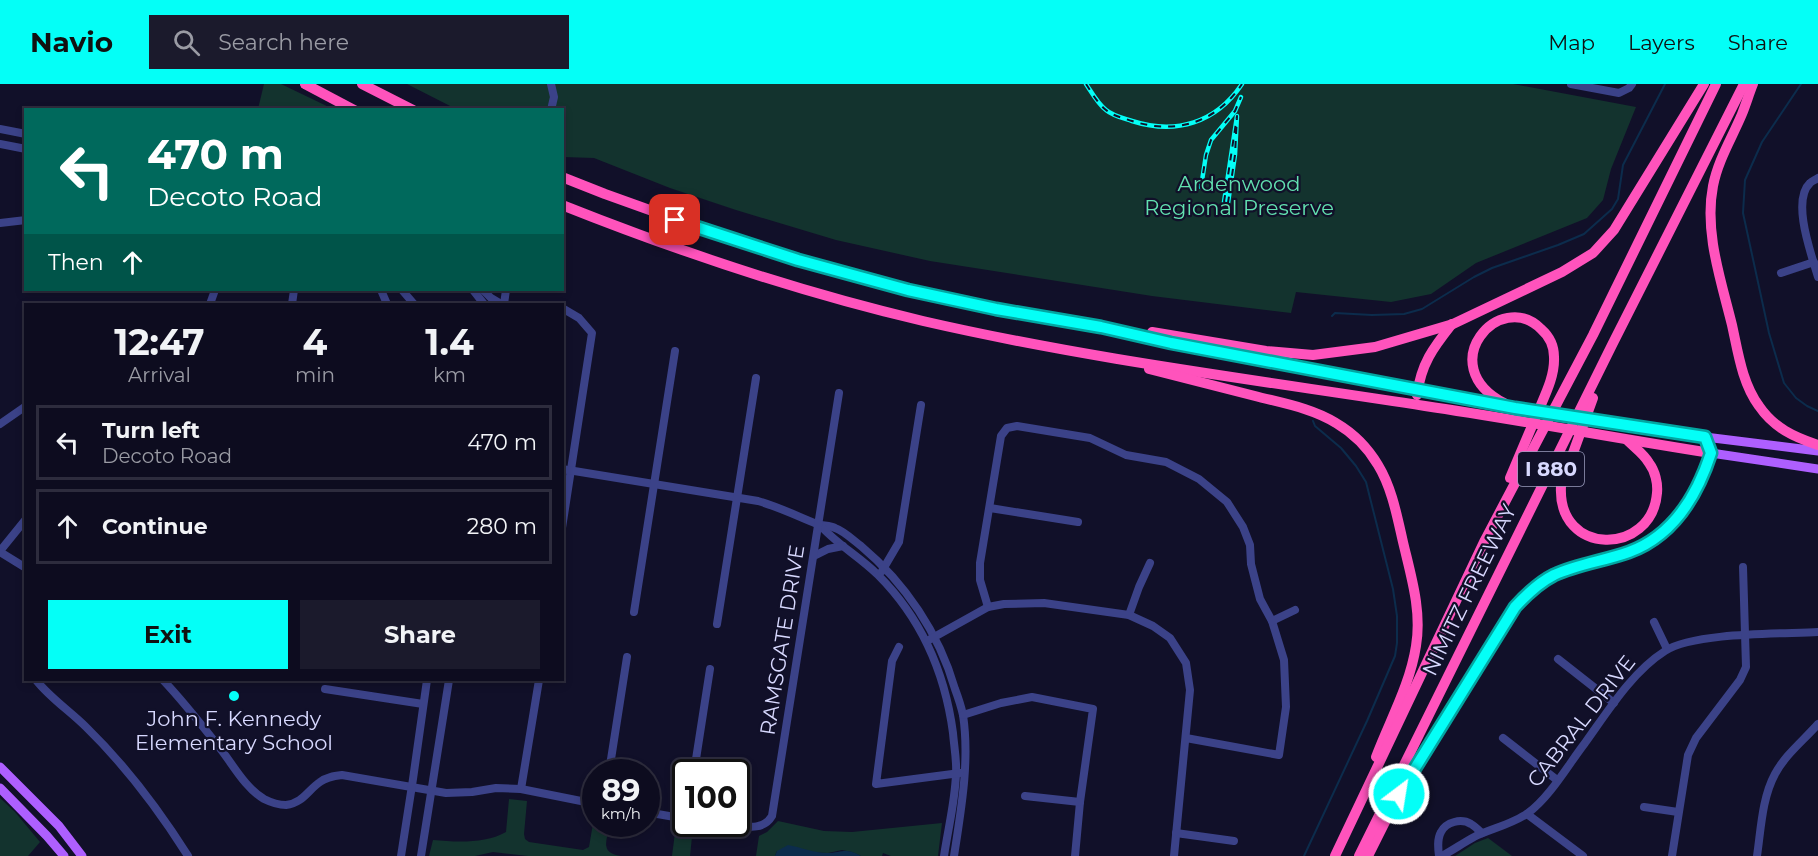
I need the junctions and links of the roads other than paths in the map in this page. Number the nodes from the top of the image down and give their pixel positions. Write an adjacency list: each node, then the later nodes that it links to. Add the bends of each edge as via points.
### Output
1 (305, 84): 11 (highway)
2 (362, 84): 12 (highway)
3 (551, 84): 13 (street)
4 (1571, 84): 10 (street, via 1619,93)
5 (1704, 84): 32 (highway, via 1620,222 1593,253)
6 (1716, 84): 15 (highway, NIMITZ FREEWAY / I 880)
7 (1724, 84): 15 (highway, I 880, via 1705,120)
8 (1744, 84): 34 (highway, NIMITZ FREEWAY / I 880)
9 (1753, 84): 47 (highway, via 1713,186 1715,255 1751,394 1781,429)
10 (1630, 86)
11 (350, 108)
12 (409, 108)
13 (551, 108)
14 (0, 129): 16 (street)
15 (1694, 130): 59 (highway, NIMITZ FREEWAY / I 880, via 1593,335)
16 (24, 134)
17 (0, 144): 18 (street)
18 (24, 149)
19 (564, 178): 33 (highway, via 675,220 798,260 952,300)
20 (1818, 178): 24 (street, via 1809,184 1802,198 1804,229)
21 (564, 206): 36 (highway, via 726,266 854,304)
22 (24, 220): 23 (street)
23 (0, 223)
24 (1814, 262): 25 (street); 26 (street)
25 (1780, 273)
26 (1818, 277)
27 (403, 291): 29 (street)
28 (474, 291): 30 (street)
29 (413, 303)
30 (483, 303)
31 (564, 309): 51 (street, via 579,318 592,333)
32 (1453, 324): 33 (highway, via 1375,347 1313,355); 38 (highway, via 1428,357)
33 (1101, 327): 38 (highway)
34 (1612, 345): 46 (highway, via 1561,486 1564,513 1581,532 1593,538 1620,539 1632,534 1651,515 1656,502 1658,489 1652,468); 124 (highway, NIMITZ FREEWAY / I 880)
35 (675, 351): 52 (street)
36 (1076, 351): 40 (highway); 109 (highway, via 1313,412 1352,435 1379,466 1394,505 1415,593 1417,642 1412,667)
37 (756, 378): 53 (street)
38 (1412, 388): 40 (highway); 43 (highway)
39 (839, 393): 58 (street, RAMSGATE DRIVE)
40 (1410, 403): 46 (highway)
41 (921, 405): 66 (street, via 899,542)
42 (24, 407): 44 (street)
43 (1515, 408): 45 (highway); 59 (highway, via 1481,386 1472,360 1479,335 1500,320 1513,318 1537,325 1546,334 1555,358 1549,385)
44 (0, 424)
45 (1705, 437): 48 (main road); 49 (highway)
46 (1627, 439): 49 (highway)
47 (1818, 446)
48 (1818, 451)
49 (1711, 453): 50 (main road); 125 (highway, via 1689,503 1657,537 1630,551 1553,576 1515,607 1399,794)
50 (1818, 469)
51 (567, 470): 52 (street); 54 (street)
52 (654, 483): 53 (street); 69 (street)
53 (737, 497): 58 (street, via 779,507); 73 (street)
54 (564, 505)
55 (990, 508): 57 (street); 67 (street, via 980,563); 71 (street, via 1001,436 1012,426 1090,438 1126,455 1166,462 1199,479 1227,502 1250,545 1260,599)
56 (24, 521): 61 (street)
57 (1078, 522)
58 (819, 524): 60 (street); 62 (street, RAMSGATE DRIVE); 66 (street, via 836,528 873,556)
59 (1485, 540): 109 (highway, NIMITZ FREEWAY / I 880)
60 (843, 546): 62 (street); 66 (street)
61 (0, 551): 64 (street)
62 (814, 556): 110 (street, RAMSGATE DRIVE, via 772,816 766,825)
63 (1150, 563): 70 (street)
64 (24, 567)
65 (1743, 567): 75 (street)
66 (881, 572): 76 (street, via 896,579 911,599)
67 (988, 608): 70 (street, via 1044,603); 76 (street)
68 (1295, 610): 71 (street)
69 (634, 612)
70 (1130, 615): 92 (street, via 1170,638 1186,663 1190,690)
71 (1272, 621): 92 (street, via 1284,660 1286,708 1279,755)
72 (1654, 622): 78 (street)
73 (717, 624)
74 (1818, 632): 75 (street, CABRAL DRIVE)
75 (1745, 635): 78 (street, CABRAL DRIVE); 107 (street, via 1746,667 1688,755)
76 (931, 639): 90 (street, via 945,658); 97 (street, via 951,715)
77 (899, 647): 97 (street, via 892,661 876,784)
78 (1667, 649): 88 (street, CABRAL DRIVE, via 1649,662)
79 (627, 657): 94 (street)
80 (1558, 659): 88 (street)
81 (710, 669): 95 (street)
82 (37, 681): 116 (street, via 129,775 162,815)
83 (164, 681): 100 (street, via 264,799 286,805 303,798 320,781 342,775)
84 (427, 681): 89 (street)
85 (449, 681): 102 (street)
86 (539, 681): 101 (street)
87 (325, 689): 89 (street)
88 (1614, 703): 98 (street, CABRAL DRIVE)
89 (423, 704): 100 (street)
90 (963, 714): 97 (street, via 966,757); 105 (street, via 1032,698 1093,709)
91 (1818, 724): 129 (street, via 1772,780)
92 (1186, 738): 111 (street)
93 (1503, 738): 98 (street)
94 (611, 759)
95 (696, 759)
96 (0, 767): 115 (main road)
97 (960, 773): 119 (street); 120 (street, via 961,814)
98 (1557, 780): 108 (street, CABRAL DRIVE)
99 (0, 788): 114 (main road)
100 (411, 788): 102 (street); 117 (street)
101 (521, 789): 102 (street, via 446,793); 104 (street)
102 (431, 790): 118 (street)
103 (1025, 796): 105 (street)
104 (582, 801)
105 (1080, 802): 121 (street)
106 (1644, 807): 107 (street)
107 (1678, 812): 128 (street)
108 (1527, 814): 112 (street, CABRAL DRIVE); 127 (street)
109 (1351, 824): 123 (highway, NIMITZ FREEWAY / I 880)
110 (750, 826)
111 (1176, 833): 113 (street); 122 (street)
112 (1482, 833): 126 (street, CABRAL DRIVE); 126 (street, CABRAL DRIVE, via 1471,823 1459,820 1448,825 1439,837)
113 (1234, 841)
114 (64, 856)
115 (82, 856)
116 (188, 856)
117 (401, 856)
118 (421, 856)
119 (944, 856)
120 (954, 856)
121 (1075, 856)
122 (1174, 856)
123 (1335, 856)
124 (1359, 856)
125 (1368, 856)
126 (1441, 856)
127 (1583, 856)
128 (1672, 856)
129 (1757, 856)

